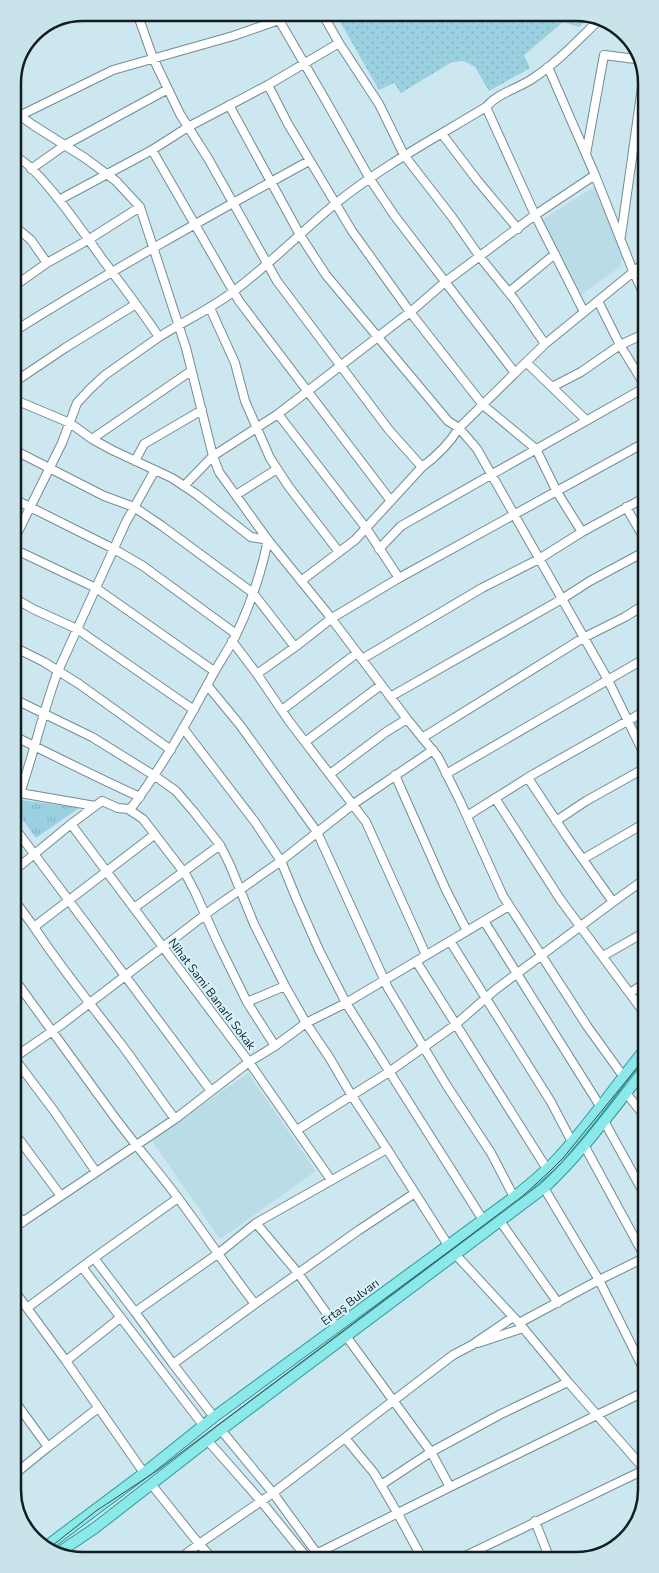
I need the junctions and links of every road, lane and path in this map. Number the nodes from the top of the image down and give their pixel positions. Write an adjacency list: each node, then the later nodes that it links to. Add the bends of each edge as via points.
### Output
1 (140, 21): 7 (street)
2 (266, 21): 7 (street, via 233,36)
3 (280, 21): 9 (street)
4 (327, 21): 6 (street)
5 (594, 24): 10 (street)
6 (339, 43): 9 (street); 23 (street, via 379,104)
7 (153, 58): 12 (street); 15 (street, via 113,70)
8 (632, 58): 22 (street, via 604,54)
9 (305, 62): 11 (street); 29 (street)
10 (548, 68): 14 (street); 22 (street)
11 (268, 85): 13 (street); 25 (street)
12 (168, 89): 18 (street); 20 (street)
13 (229, 105): 18 (street); 30 (street)
14 (486, 107): 19 (street); 35 (street)
15 (21, 111)
16 (21, 116): 20 (street)
17 (638, 116): 40 (street)
18 (188, 127): 21 (street); 32 (street)
19 (442, 134): 23 (street); 37 (street)
20 (64, 145): 26 (street); 27 (street)
21 (152, 150): 27 (street); 36 (street)
22 (586, 154): 28 (street)
23 (404, 155): 29 (street); 44 (street)
24 (21, 161): 26 (street)
25 (309, 161): 30 (street); 33 (street)
26 (31, 169): 31 (street)
27 (106, 174): 31 (street); 34 (street)
28 (595, 175): 35 (street); 40 (street)
29 (370, 179): 33 (street); 52 (street)
30 (271, 181): 32 (street); 39 (street)
31 (59, 200): 41 (street)
32 (234, 203): 36 (street); 46 (street)
33 (335, 204): 39 (street); 58 (street)
34 (140, 207): 41 (street); 42 (street)
35 (535, 215): 37 (street); 43 (street)
36 (196, 224): 42 (street); 53 (street)
37 (518, 229): 44 (street)
38 (21, 232): 45 (street)
39 (300, 235): 46 (street); 62 (street, via 326,275)
40 (621, 238): 49 (street)
41 (88, 240): 45 (street); 48 (street)
42 (152, 248): 48 (street); 60 (street)
43 (555, 254): 54 (street); 59 (street)
44 (480, 257): 52 (street); 54 (street)
45 (47, 263): 50 (street)
46 (268, 263): 53 (street); 68 (street, via 277,281)
47 (638, 268): 49 (street)
48 (112, 271): 56 (street); 61 (street)
49 (633, 272): 51 (street); 55 (street)
50 (21, 281)
51 (638, 281)
52 (445, 282): 58 (street); 70 (street)
53 (234, 292): 57 (street); 74 (street)
54 (509, 292): 65 (street)
55 (598, 300): 59 (street); 66 (street)
56 (136, 304): 63 (street); 72 (street)
57 (210, 308): 60 (street); 82 (street, via 235,363)
58 (410, 312): 62 (street); 77 (street)
59 (584, 312): 65 (street)
60 (178, 325): 63 (street); 69 (street)
61 (21, 327)
62 (378, 336): 68 (street); 83 (street, via 448,421)
63 (160, 337): 81 (street, via 90,389 78,403)
64 (638, 337): 66 (street)
65 (545, 344): 67 (street)
66 (620, 346): 71 (street); 73 (street)
67 (526, 362): 70 (street); 73 (street)
68 (341, 365): 74 (street); 91 (street, via 389,430)
69 (191, 371): 78 (street); 84 (street)
70 (515, 373): 77 (street)
71 (638, 374)
72 (21, 378)
73 (552, 387): 80 (street)
74 (306, 391): 79 (street); 98 (street)
75 (638, 391): 80 (street)
76 (21, 402): 81 (street)
77 (483, 404): 83 (street); 86 (street)
78 (202, 410): 88 (street); 89 (street, via 144,444)
79 (278, 414): 82 (street); 106 (street)
80 (586, 420): 86 (street)
81 (70, 423): 84 (street); 90 (street)
82 (256, 428): 88 (street); 92 (street)
83 (459, 428): 91 (street, via 449,444); 94 (street)
84 (92, 439): 89 (street)
85 (638, 446): 96 (street)
86 (536, 449): 94 (street); 96 (street)
87 (21, 453): 90 (street)
88 (213, 456): 95 (street); 97 (street)
89 (135, 461): 93 (street)
90 (50, 467): 101 (street); 102 (street, via 104,496)
91 (422, 467): 98 (street)
92 (277, 469): 97 (street); 113 (street)
93 (155, 470): 95 (street); 102 (street)
94 (492, 474): 104 (street); 111 (street, via 401,526)
95 (184, 486): 109 (street, via 251,537)
96 (557, 492): 104 (street); 108 (street)
97 (236, 495): 109 (street)
98 (391, 501): 106 (street)
99 (638, 501): 103 (street)
100 (21, 502): 101 (street)
101 (30, 507): 105 (street); 110 (street)
102 (134, 507): 110 (street); 119 (street)
103 (626, 507): 107 (street); 108 (street)
104 (514, 516): 115 (street); 116 (street)
105 (21, 526)
106 (366, 528): 111 (street); 113 (street)
107 (638, 528)
108 (582, 532): 115 (street)
109 (268, 540): 117 (street); 119 (street, via 263,567)
110 (114, 549): 118 (street); 125 (street, via 143,566)
111 (379, 549): 116 (street)
112 (21, 552): 118 (street)
113 (339, 552): 117 (street)
114 (638, 555): 120 (street)
115 (539, 559): 120 (street); 130 (street)
116 (399, 578): 123 (street)
117 (301, 581): 123 (street)
118 (96, 588): 124 (street); 133 (street)
119 (253, 593): 125 (street); 128 (street)
120 (562, 600): 126 (street); 138 (street)
121 (21, 602): 124 (street)
122 (638, 609): 126 (street)
123 (332, 618): 128 (street); 130 (street)
124 (77, 628): 132 (street); 140 (street)
125 (236, 634): 127 (street)
126 (583, 638): 135 (street); 147 (street)
127 (232, 641): 133 (street); 134 (street)
128 (295, 647): 134 (street)
129 (21, 651): 132 (street)
130 (360, 656): 137 (street); 141 (street)
131 (638, 662): 135 (street)
132 (58, 671): 142 (street); 152 (street)
133 (214, 671): 136 (street)
134 (257, 674): 141 (street)
135 (608, 680): 145 (street); 156 (street)
136 (207, 685): 140 (street); 171 (street)
137 (381, 685): 138 (street); 149 (street)
138 (390, 697): 144 (street)
139 (21, 702): 142 (street)
140 (194, 710): 146 (street)
141 (282, 710): 149 (street)
142 (44, 714): 151 (street); 158 (street, via 92,737)
143 (638, 715): 145 (street)
144 (407, 719): 147 (street); 155 (street)
145 (627, 721): 150 (street); 159 (street)
146 (183, 728): 152 (street); 177 (street)
147 (422, 738): 153 (street)
148 (21, 739): 151 (street)
149 (305, 742): 155 (street)
150 (638, 742)
151 (35, 746): 160 (street); 162 (street)
152 (171, 750): 158 (street)
153 (433, 750): 156 (street); 157 (street)
154 (638, 772): 168 (street)
155 (330, 774): 164 (street)
156 (446, 774): 167 (street)
157 (396, 775): 164 (street); 192 (street)
158 (155, 776): 162 (street); 174 (street, via 176,791)
159 (528, 778): 163 (street); 168 (street)
160 (21, 783)
161 (21, 794): 165 (street)
162 (140, 797): 166 (street)
163 (496, 798): 167 (street); 190 (street)
164 (352, 805): 171 (street); 196 (street, via 366,822)
165 (95, 806): 166 (street, via 102,801); 169 (street)
166 (128, 809): 172 (street, via 143,819)
167 (467, 816): 185 (street)
168 (556, 821): 176 (street)
169 (71, 824): 175 (street); 179 (street, Nihat Sami Banarlı Sokak)
170 (638, 827): 176 (street)
171 (317, 832): 177 (street); 202 (street)
172 (154, 835): 179 (street); 180 (street)
173 (21, 836): 175 (street)
174 (220, 845): 180 (street); 182 (street)
175 (35, 854): 178 (street); 183 (street)
176 (583, 859): 184 (street)
177 (281, 861): 182 (street); 210 (street)
178 (21, 865)
179 (107, 872): 183 (street); 186 (street, Nihat Sami Banarlı Sokak)
180 (183, 872): 186 (street); 188 (street)
181 (638, 884): 184 (street)
182 (240, 889): 188 (street); 203 (street)
183 (69, 902): 191 (street); 201 (street)
184 (613, 902): 190 (street)
185 (509, 906): 189 (street); 197 (street)
186 (134, 908): 195 (street, Nihat Sami Banarlı Sokak)
187 (21, 909): 191 (street)
188 (206, 914): 195 (street); 208 (street)
189 (484, 921): 192 (street); 200 (street)
190 (580, 926): 197 (street); 198 (street)
191 (34, 927): 209 (street)
192 (467, 931): 194 (street)
193 (638, 936): 198 (street)
194 (450, 941): 196 (street); 207 (street)
195 (163, 947): 201 (street); 219 (street, Nihat Sami Banarlı Sokak)
196 (426, 955): 199 (street)
197 (541, 956): 200 (street); 222 (street)
198 (603, 956): 206 (street)
199 (416, 961): 202 (street); 213 (street)
200 (518, 974): 207 (street); 227 (street)
201 (126, 976): 209 (street); 224 (street)
202 (384, 980): 210 (street); 216 (street)
203 (285, 986): 208 (street); 212 (street)
204 (21, 988): 214 (street)
205 (638, 988): 206 (street)
206 (630, 993): 211 (street)
207 (487, 998): 213 (street); 233 (street, via 552,1102)
208 (247, 1002): 215 (street)
209 (89, 1003): 214 (street); 229 (street)
210 (346, 1003): 212 (street); 221 (street)
211 (638, 1004)
212 (306, 1023): 215 (street); 226 (street)
213 (455, 1025): 216 (street); 237 (street)
214 (52, 1030): 217 (street); 234 (street)
215 (275, 1046): 219 (street)
216 (424, 1047): 221 (street); 244 (street, via 491,1153)
217 (21, 1053)
218 (638, 1058): 222 (main road, Ertaş Bulvarı)
219 (249, 1062): 224 (street); 231 (street, Nihat Sami Banarlı Sokak)
220 (21, 1066): 238 (street)
221 (389, 1072): 226 (street); 247 (street)
222 (623, 1076): 227 (main road, Ertaş Bulvarı)
223 (638, 1078): 225 (main road, Ertaş Bulvarı)
224 (211, 1091): 229 (street)
225 (626, 1093): 228 (street); 230 (main road, Ertaş Bulvarı)
226 (352, 1096): 231 (street); 236 (street)
227 (600, 1106): 233 (main road, Ertaş Bulvarı)
228 (638, 1108)
229 (176, 1119): 234 (street)
230 (604, 1121): 235 (main road, Ertaş Bulvarı); 240 (street)
231 (297, 1130): 239 (street, Nihat Sami Banarlı Sokak)
232 (21, 1142): 243 (street)
233 (572, 1142): 237 (main road, Ertaş Bulvarı)
234 (136, 1144): 238 (street); 245 (street)
235 (584, 1145): 241 (main road, Ertaş Bulvarı); 251 (street)
236 (387, 1149): 239 (street); 242 (street)
237 (547, 1169): 244 (main road, Ertaş Bulvarı)
238 (96, 1172): 243 (street)
239 (331, 1180): 250 (street)
240 (638, 1183)
241 (544, 1188): 248 (main road, Ertaş Bulvarı); 259 (street)
242 (415, 1193): 252 (street); 258 (street)
243 (61, 1196): 249 (street)
244 (514, 1197): 247 (main road, Ertaş Bulvarı)
245 (178, 1198): 253 (street); 255 (street)
246 (21, 1220): 249 (street)
247 (483, 1220): 252 (main road, Ertaş Bulvarı)
248 (500, 1221): 254 (main road, Ertaş Bulvarı); 261 (street)
249 (23, 1222)
250 (256, 1223): 253 (street); 258 (street)
251 (638, 1243)
252 (448, 1245): 268 (main road, Ertaş Bulvarı)
253 (219, 1253): 262 (street); 264 (street)
254 (456, 1255): 265 (street); 269 (main road, Ertaş Bulvarı)
255 (94, 1258): 257 (street); 264 (street)
256 (638, 1262): 259 (street)
257 (82, 1267): 263 (street); 266 (street)
258 (298, 1273): 262 (street); 268 (street)
259 (599, 1280): 261 (street); 271 (street)
260 (21, 1300): 263 (street)
261 (558, 1303): 267 (street)
262 (255, 1304): 273 (street)
263 (27, 1308): 272 (street)
264 (134, 1312): 273 (street)
265 (513, 1316): 267 (street); 270 (street)
266 (120, 1318): 272 (street); 281 (street)
267 (521, 1325): 270 (street); 274 (street)
268 (337, 1328): 280 (main road, Ertaş Bulvarı)
269 (346, 1336): 276 (street); 282 (main road, Ertaş Bulvarı)
270 (472, 1345): 276 (street, via 453,1355)
271 (638, 1358)
272 (66, 1361): 277 (street)
273 (172, 1364): 280 (street)
274 (568, 1382): 279 (street); 286 (street)
275 (638, 1396): 279 (street)
276 (394, 1401): 283 (street); 286 (street)
277 (98, 1408): 285 (street); 289 (street)
278 (21, 1410): 285 (street)
279 (598, 1416): 287 (street); 293 (street)
280 (214, 1417): 281 (main road, Ertaş Bulvarı)
281 (203, 1425): 289 (main road, Ertaş Bulvarı)
282 (221, 1430): 284 (main road, Ertaş Bulvarı); 294 (street)
283 (345, 1438): 292 (street); 294 (street)
284 (208, 1441): 291 (main road, Ertaş Bulvarı); 295 (street)
285 (48, 1447): 288 (street)
286 (431, 1452): 292 (street); 293 (street)
287 (638, 1461)
288 (21, 1469)
289 (144, 1472): 298 (main road, Ertaş Bulvarı)
290 (638, 1474): 297 (street)
291 (151, 1484): 299 (street); 300 (main road, Ertaş Bulvarı)
292 (381, 1485): 296 (street)
293 (450, 1487): 296 (street)
294 (273, 1493): 295 (street); 304 (street)
295 (261, 1501): 299 (street); 303 (street)
296 (398, 1514): 305 (street); 306 (street)
297 (535, 1521): 307 (street); 308 (street)
298 (51, 1542)
299 (198, 1544): 301 (street); 302 (street)
300 (65, 1549)
301 (188, 1552)
302 (206, 1552)
303 (302, 1552)
304 (316, 1552)
305 (327, 1552)
306 (419, 1552)
307 (473, 1552)
308 (547, 1552)

